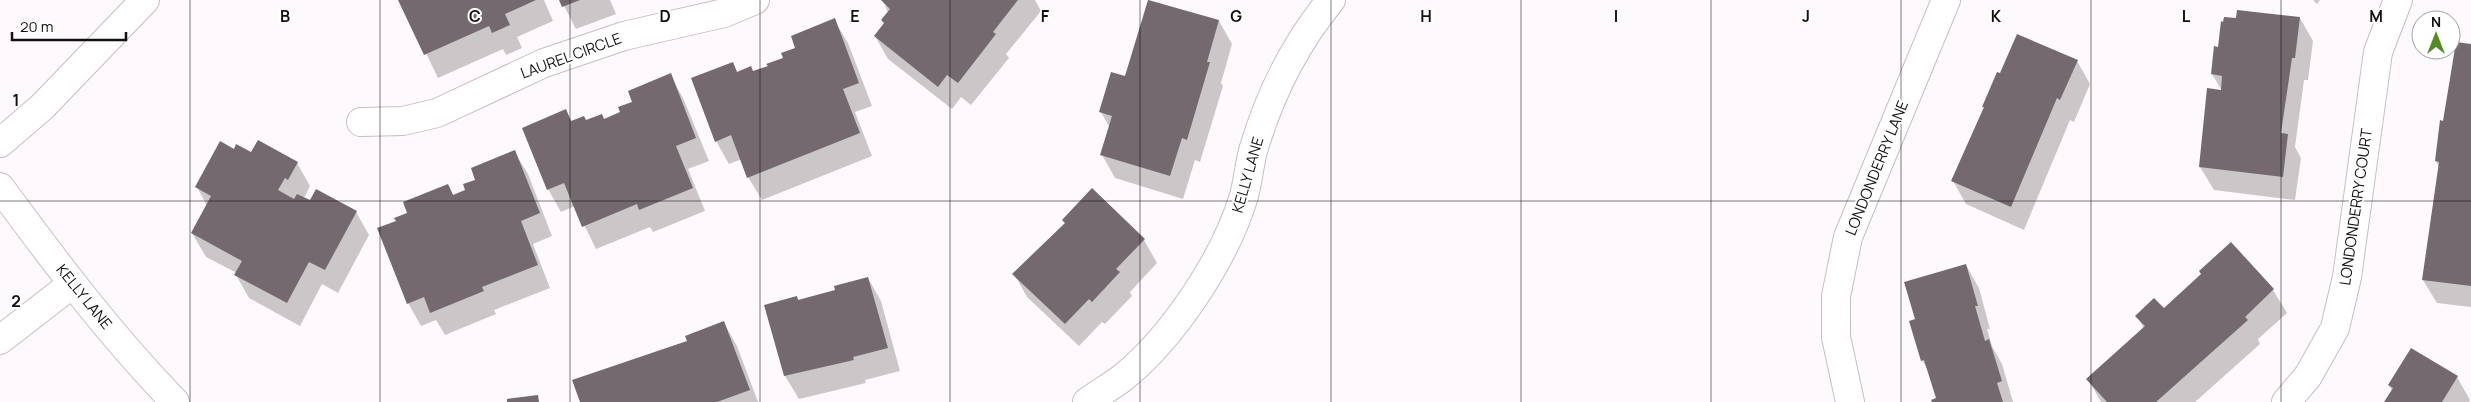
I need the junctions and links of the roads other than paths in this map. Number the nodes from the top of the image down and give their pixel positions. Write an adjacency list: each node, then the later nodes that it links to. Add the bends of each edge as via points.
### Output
1 (145, 0): 7 (street, via 42,107)
2 (755, 0): 6 (street, LAUREL CIRCLE, via 724,13 624,36 544,63 437,113 403,121)
3 (1331, 0): 12 (street, KELLY LANE, via 1302,40 1273,94 1253,151 1243,199 1224,246 1192,301 1160,340 1122,378)
4 (1946, 0): 13 (street, LONDONDERRY LANE, via 1848,237 1836,296 1836,337)
5 (2398, 0): 14 (street, LONDONDERRY COURT, via 2378,52 2347,277 2335,328 2308,376)
6 (361, 122)
7 (0, 143)
8 (0, 187): 9 (street, KELLY LANE)
9 (72, 284): 10 (street); 11 (street, KELLY LANE)
10 (0, 340)
11 (175, 402)
12 (1087, 402)
13 (1850, 402)
14 (2286, 402)

